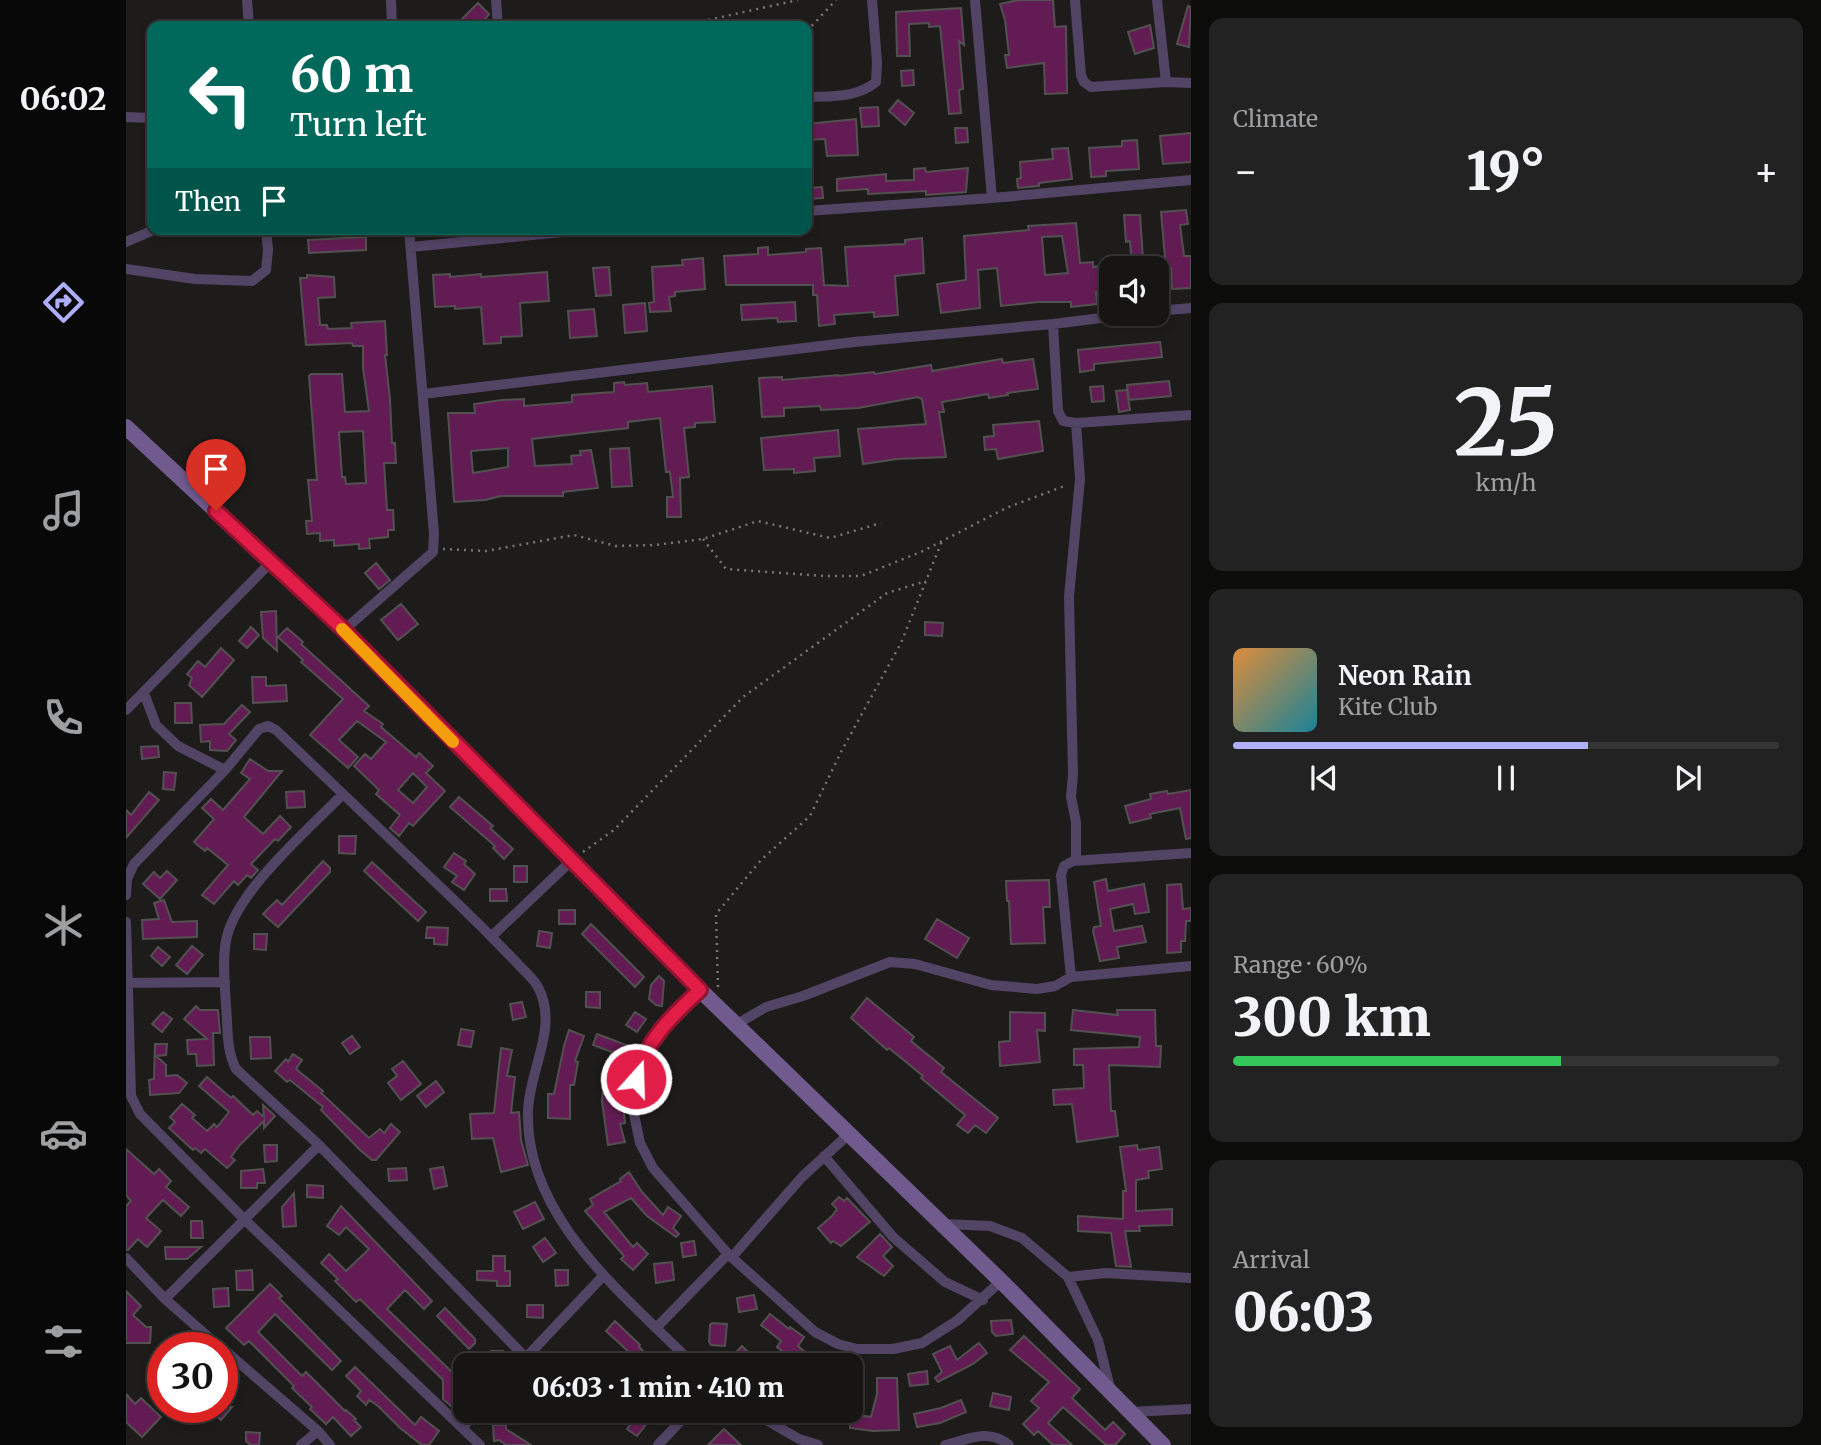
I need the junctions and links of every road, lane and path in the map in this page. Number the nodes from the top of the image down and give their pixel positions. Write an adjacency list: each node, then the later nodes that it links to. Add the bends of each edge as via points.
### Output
1 (247, 0): 10 (street)
2 (391, 0): 11 (street)
3 (496, 0): 12 (street)
4 (798, 0): 13 (path)
5 (836, 0): 14 (path)
6 (872, 0): 17 (street, via 876,82 855,93)
7 (975, 0): 21 (street)
8 (1075, 0): 15 (street, via 1084,82 1091,87)
9 (1157, 0): 15 (street)
10 (249, 21)
11 (392, 21)
12 (498, 21)
13 (704, 21)
14 (812, 26)
15 (1166, 82): 16 (street)
16 (1191, 83)
17 (812, 97)
18 (126, 117): 19 (street)
19 (147, 118)
20 (1191, 180): 21 (street)
21 (992, 198): 22 (street)
22 (812, 211)
23 (147, 233): 27 (street)
24 (267, 235): 29 (street, via 266,270 252,281)
25 (410, 235): 28 (street)
26 (532, 235): 28 (street)
27 (126, 243)
28 (411, 247): 34 (street)
29 (126, 269)
30 (1191, 308): 31 (street)
31 (1169, 310)
32 (1099, 318): 33 (street)
33 (1053, 324): 34 (street, via 854,342); 36 (street, via 1058,411 1063,421)
34 (423, 394): 42 (street)
35 (1191, 415): 36 (street)
36 (1076, 423): 38 (street)
37 (126, 427): 43 (street)
38 (1080, 480): 41 (path, via 1006,508); 51 (street, via 1069,597)
39 (881, 523): 40 (path, via 830,538 758,522)
40 (703, 539): 41 (path, via 726,569 824,576 861,576); 42 (path, via 617,546 574,535 486,551)
41 (943, 541): 44 (path)
42 (433, 548): 45 (street, via 422,564)
43 (271, 562): 45 (street); 46 (street)
44 (926, 581): 52 (path, via 887,593 743,697 614,830); 61 (path, via 901,643 810,816 761,860 716,915)
45 (344, 630): 52 (street)
46 (144, 693): 47 (street); 48 (street, via 156,725 178,746)
47 (126, 710)
48 (225, 770): 49 (street, via 259,729 268,726); 53 (street, via 134,864)
49 (343, 794): 55 (street); 59 (street, via 254,887 234,917 226,940)
50 (1191, 853): 51 (street)
51 (1076, 860): 57 (street, via 1064,866 1061,875)
52 (571, 861): 55 (street); 60 (street)
53 (126, 895)
54 (126, 922): 58 (street)
55 (492, 936): 70 (street, via 537,985 547,1009 528,1111 538,1175 550,1203)
56 (1191, 966): 57 (street)
57 (1071, 978): 62 (street, via 1037,989 991,985 915,964 890,962 766,1007)
58 (128, 982): 59 (street); 66 (street, via 131,1096 151,1126)
59 (225, 982): 64 (street, via 230,1057 236,1069)
60 (700, 990): 61 (street); 68 (street, via 651,1041 633,1094 634,1114 640,1143 653,1168)
61 (718, 1006): 62 (street)
62 (737, 1024): 63 (street)
63 (849, 1134): 65 (street); 67 (street)
64 (319, 1144): 66 (street); 78 (street)
65 (824, 1156): 68 (street); 75 (street, via 893,1237 946,1282)
66 (245, 1220): 74 (street); 88 (street)
67 (943, 1224): 71 (street, via 990,1226 1022,1238); 73 (street)
68 (730, 1256): 75 (street, via 815,1332 857,1349 922,1343); 76 (street)
69 (126, 1258): 74 (street)
70 (603, 1276): 76 (street); 79 (street)
71 (1068, 1277): 72 (street, via 1106,1273); 82 (street, via 1098,1340)
72 (1191, 1278)
73 (1001, 1280): 75 (street); 82 (street)
74 (165, 1299): 77 (street)
75 (982, 1300)
76 (657, 1327): 80 (street)
77 (203, 1332)
78 (515, 1353)
79 (530, 1353)
80 (682, 1353)
81 (238, 1362): 89 (street)
82 (1112, 1395): 84 (street)
83 (1191, 1409): 84 (street)
84 (1131, 1412): 97 (street)
85 (467, 1423): 88 (street)
86 (679, 1423): 93 (street)
87 (771, 1423): 94 (street)
88 (463, 1427): 92 (street)
89 (318, 1431): 90 (street); 91 (street)
90 (301, 1445)
91 (330, 1445)
92 (480, 1445)
93 (658, 1445)
94 (818, 1445)
95 (945, 1445): 96 (street, via 985,1434)
96 (1009, 1445)
97 (1163, 1445)

